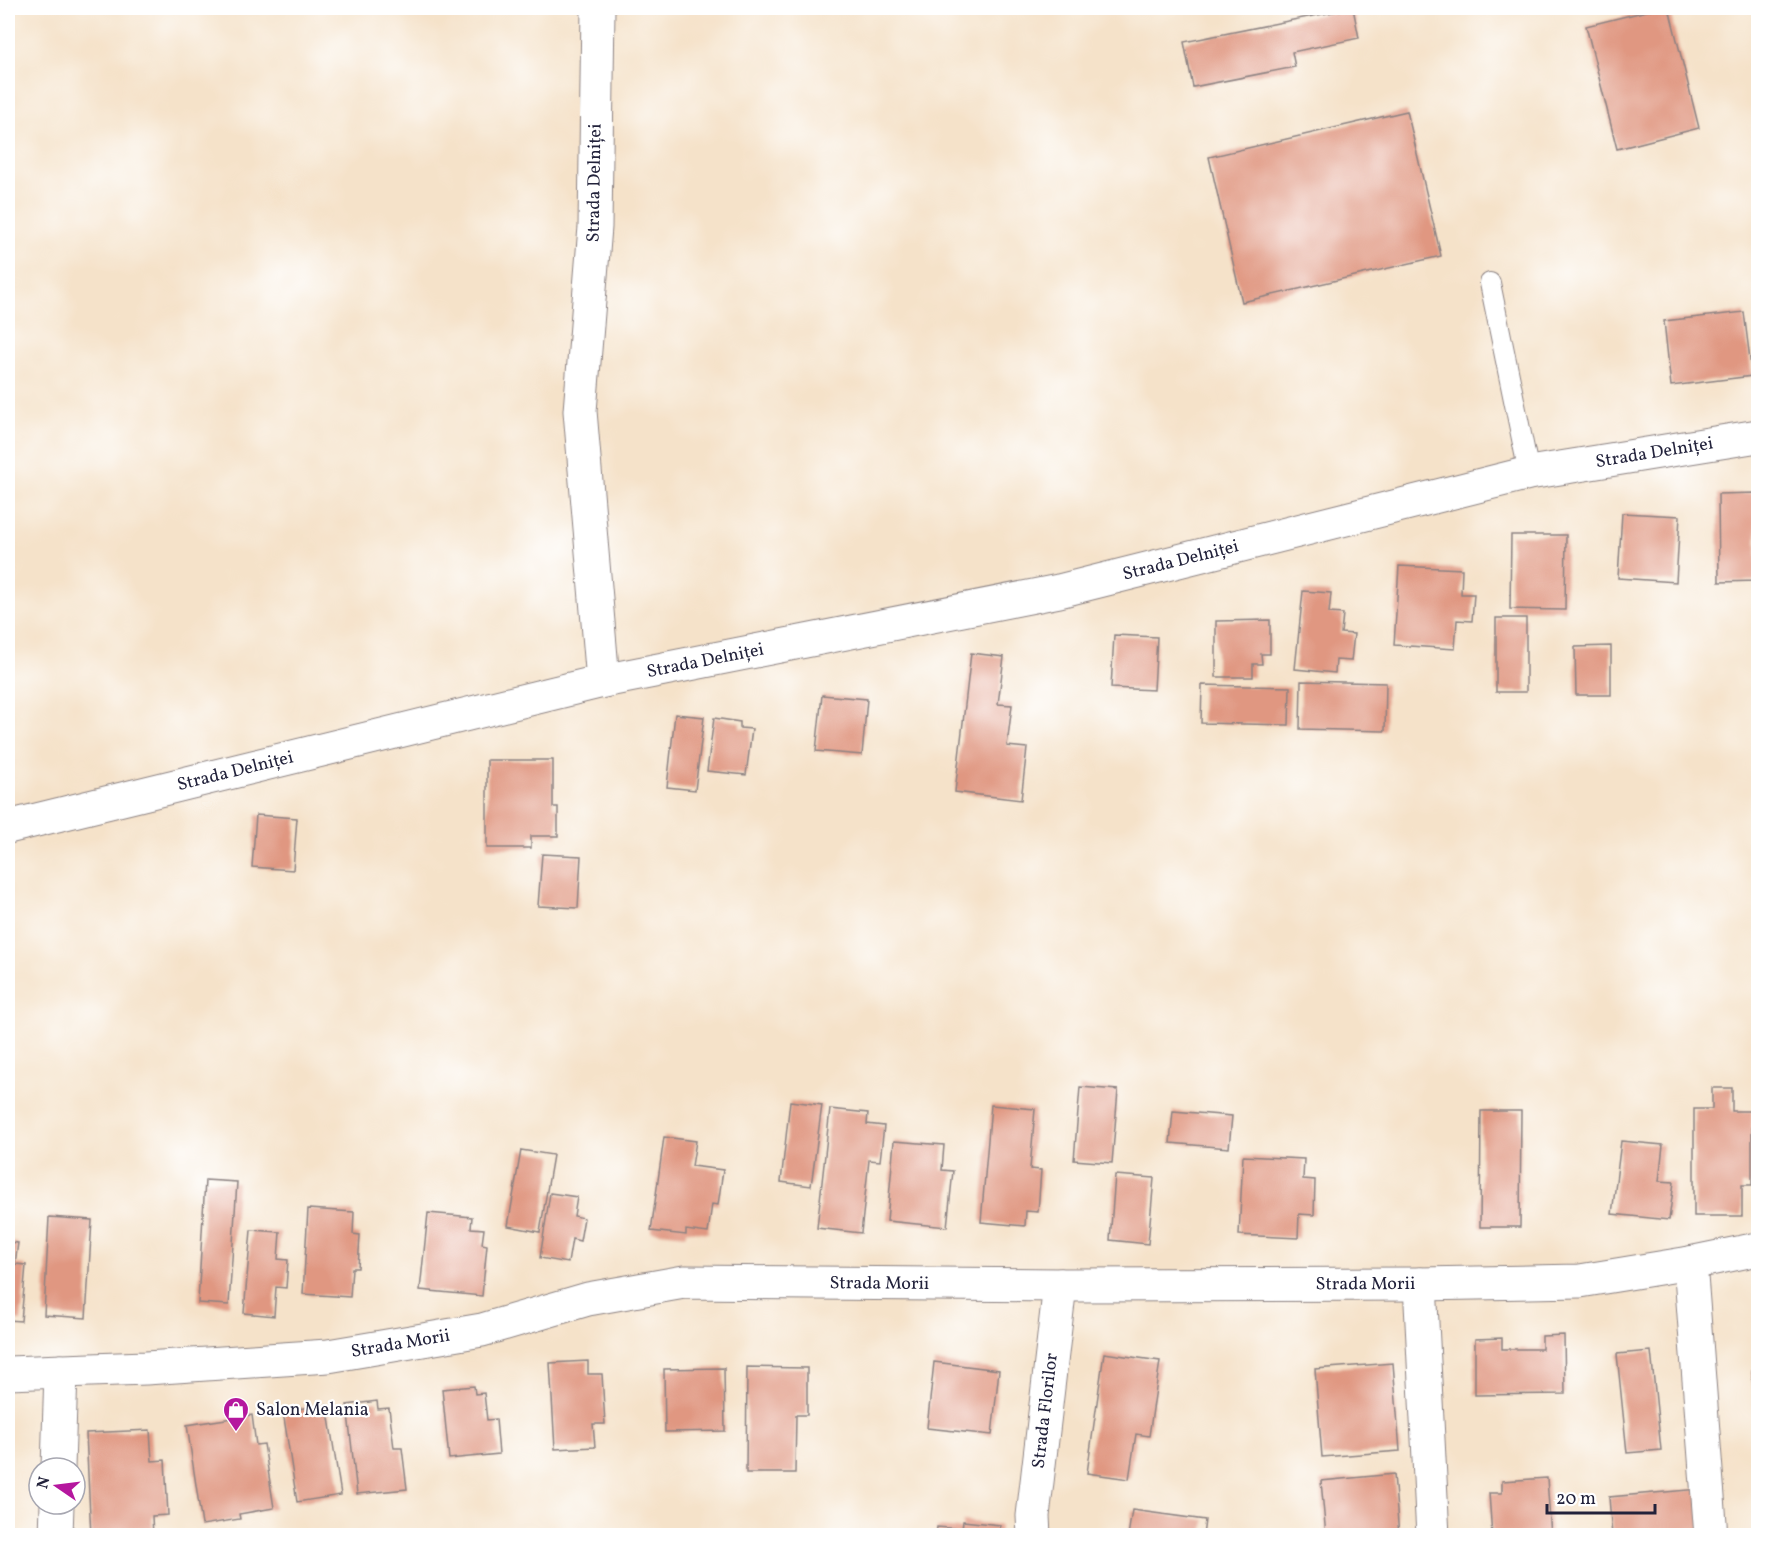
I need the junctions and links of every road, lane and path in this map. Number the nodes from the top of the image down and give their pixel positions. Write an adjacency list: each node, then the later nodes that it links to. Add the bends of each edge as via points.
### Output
1 (598, 8): 5 (street, Strada Delniței, via 595,227 580,411)
2 (1490, 283): 4 (lane)
3 (1758, 436): 4 (street, Strada Delniței)
4 (1529, 473): 5 (street, Strada Delniței, via 1059,591)
5 (603, 681): 6 (street, Strada Delniței)
6 (8, 827)
7 (1758, 1249): 8 (street, Strada Morii)
8 (1690, 1263): 9 (street, Strada Morii, via 1580,1281); 18 (street)
9 (1420, 1284): 10 (street, Strada Morii); 17 (street)
10 (1060, 1285): 11 (street, Strada Morii, via 684,1282 588,1299 483,1330 328,1356); 16 (street, Strada Florilor)
11 (61, 1371): 12 (street, Strada Morii); 13 (street)
12 (8, 1373)
13 (58, 1456)
14 (57, 1516): 15 (street)
15 (56, 1536)
16 (1034, 1536)
17 (1434, 1536)
18 (1711, 1536)

